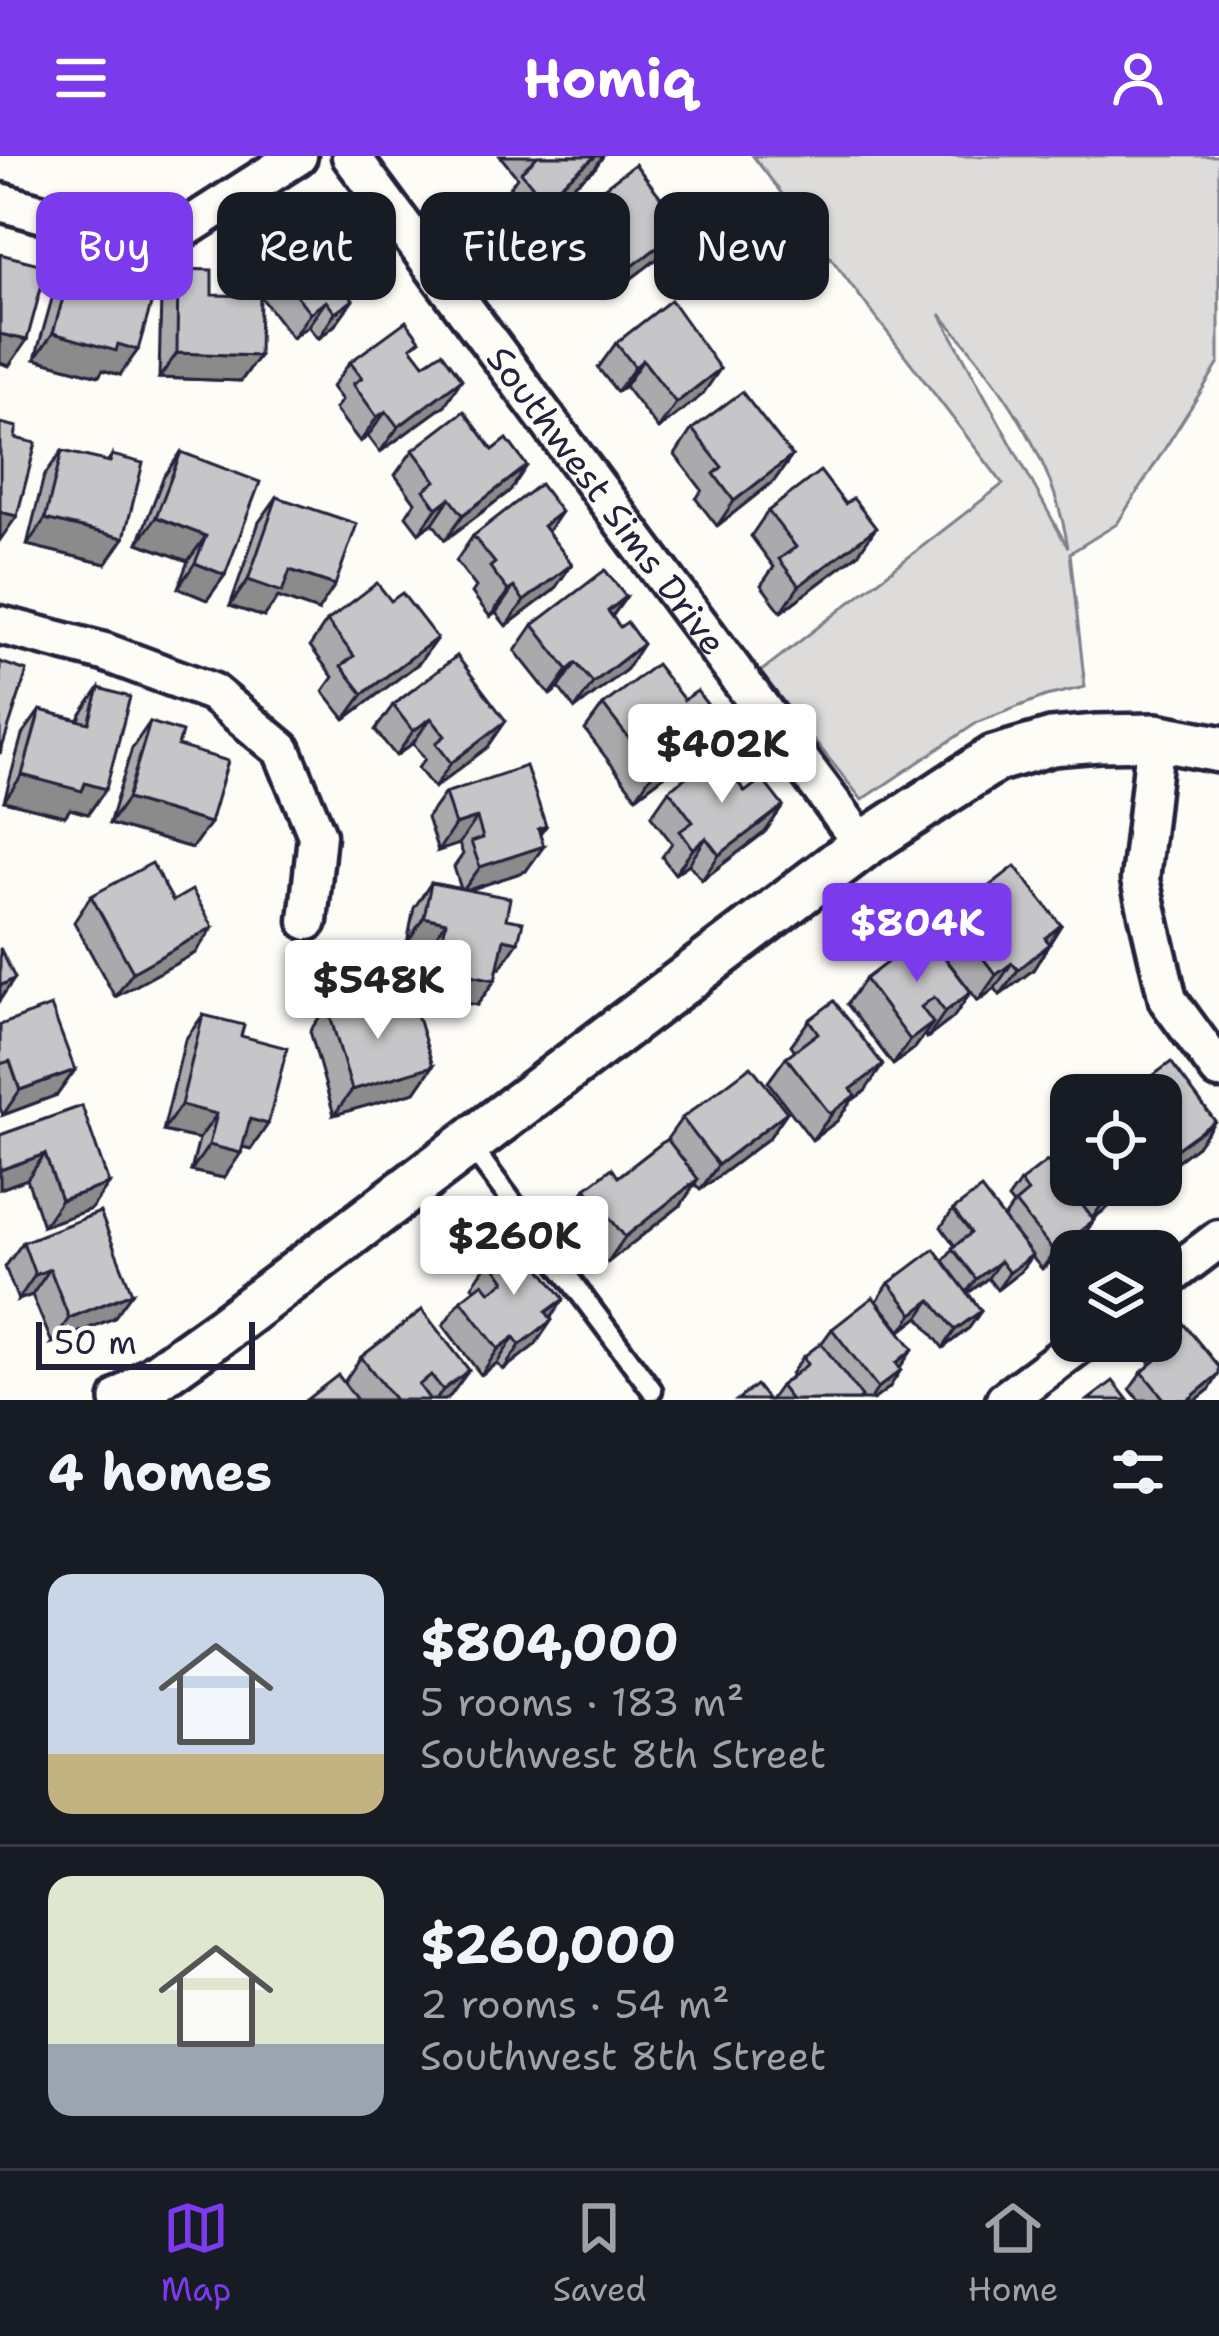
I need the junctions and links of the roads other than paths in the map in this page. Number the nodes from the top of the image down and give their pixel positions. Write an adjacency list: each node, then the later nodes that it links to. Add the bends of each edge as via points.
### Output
1 (298, 156): 3 (street, via 181,231 108,232)
2 (351, 156): 7 (street, Southwest Sims Drive)
3 (0, 202)
4 (0, 626): 8 (street, via 104,652 212,692 282,750 317,835)
5 (1156, 737): 6 (street); 7 (street, via 1052,742 994,759); 9 (street, via 1140,880 1168,1000)
6 (1219, 749)
7 (863, 845): 10 (street)
8 (308, 921)
9 (1219, 1070)
10 (469, 1144): 13 (street); 15 (lane)
11 (1219, 1240): 12 (street)
12 (1182, 1267)
13 (225, 1328): 16 (street); 17 (street)
14 (1056, 1362): 18 (street)
15 (652, 1390)
16 (124, 1400)
17 (167, 1400)
18 (1005, 1400)

